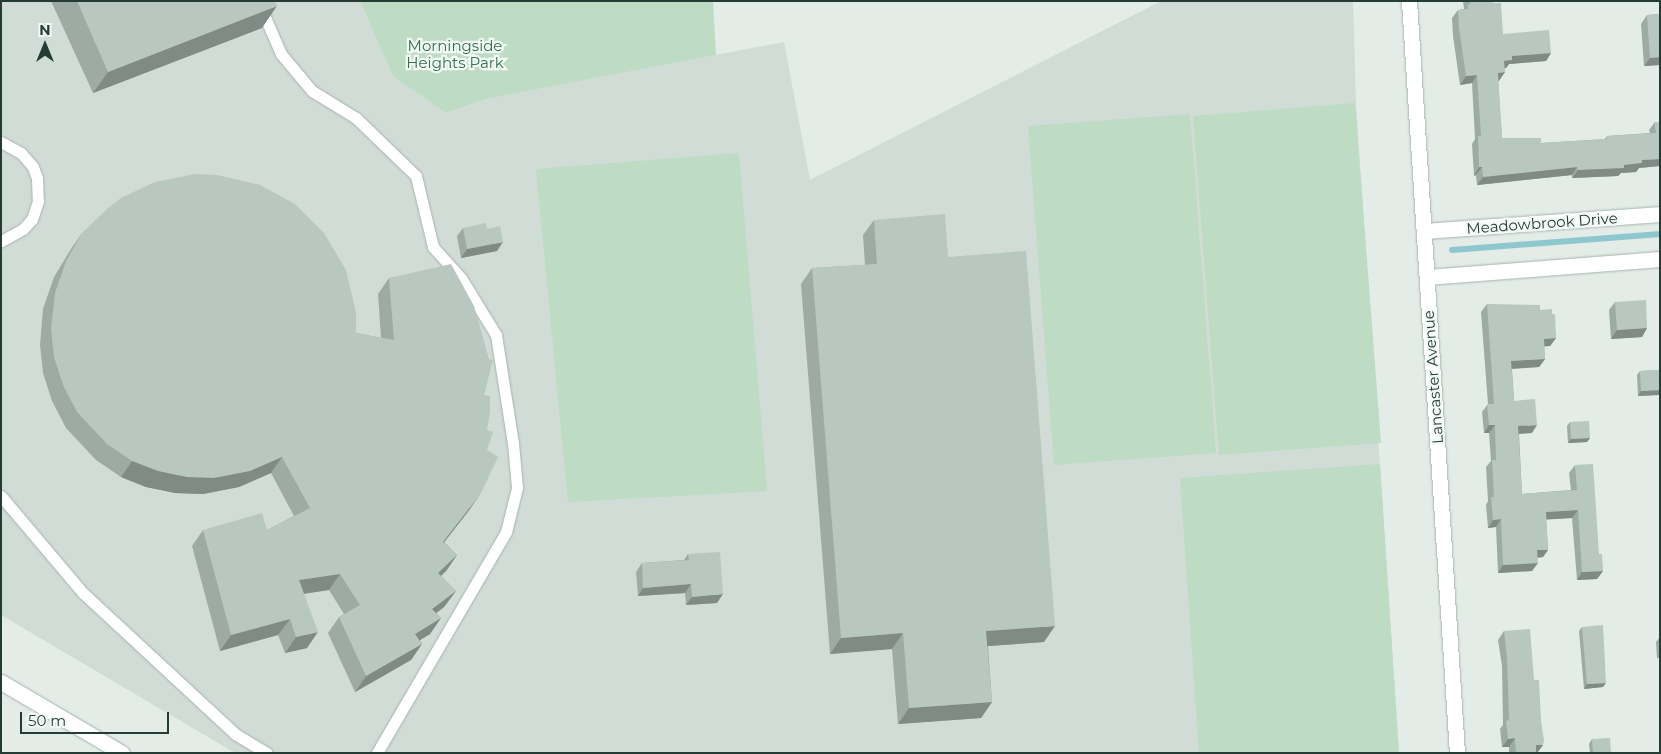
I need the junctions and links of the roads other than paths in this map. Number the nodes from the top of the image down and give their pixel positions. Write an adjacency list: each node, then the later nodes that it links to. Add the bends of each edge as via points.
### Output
1 (258, 1): 13 (lane, via 281,54 312,90 356,118 416,176 433,247 461,278 496,335 513,443 517,488 506,532)
2 (1410, 1): 5 (street, Lancaster Avenue)
3 (1, 142): 6 (lane, via 21,153 33,167 38,202 32,219 23,229)
4 (1660, 214): 5 (street, Meadowbrook Drive)
5 (1424, 231): 8 (street, Lancaster Avenue)
6 (1, 241)
7 (1660, 259): 8 (street)
8 (1427, 277): 14 (street, Lancaster Avenue)
9 (1, 496): 12 (lane, via 83,593 235,734)
10 (1, 682): 11 (street)
11 (122, 753)
12 (267, 753)
13 (376, 753)
14 (1457, 753)

